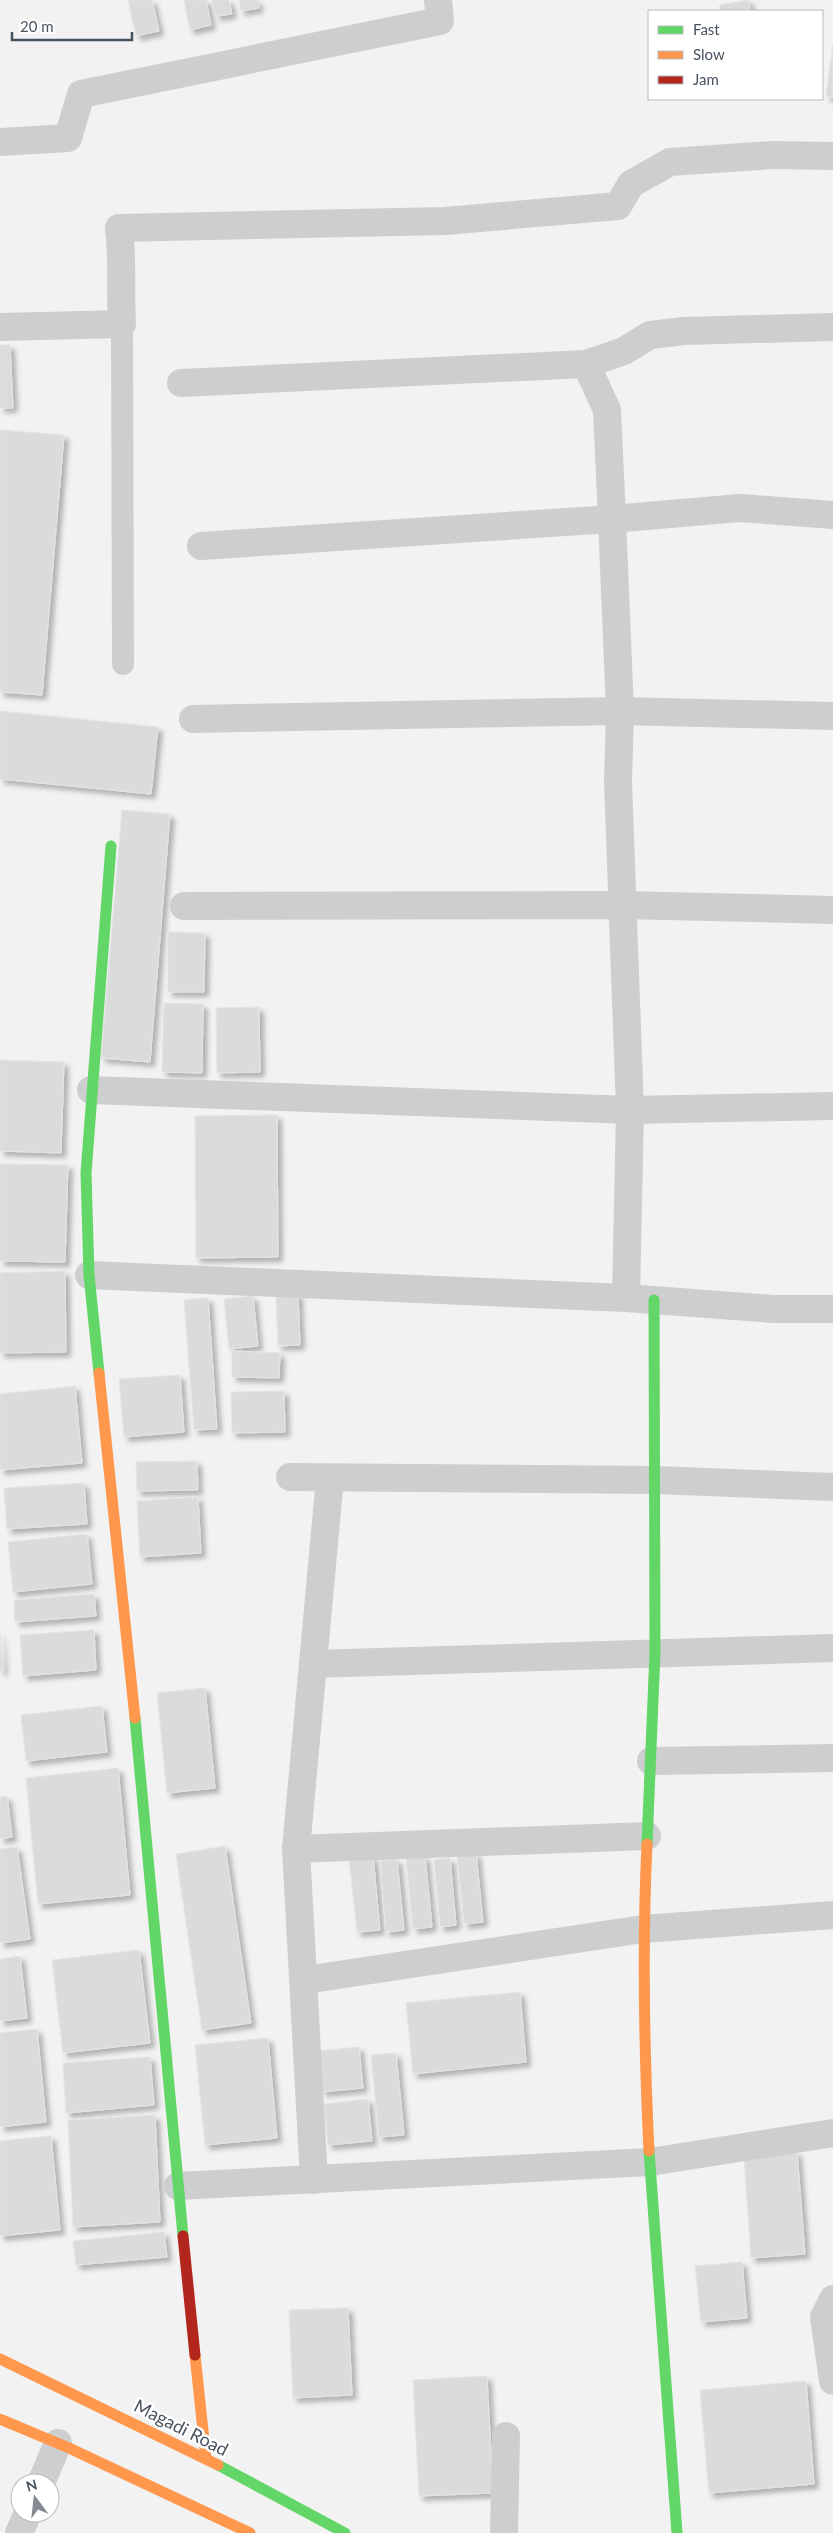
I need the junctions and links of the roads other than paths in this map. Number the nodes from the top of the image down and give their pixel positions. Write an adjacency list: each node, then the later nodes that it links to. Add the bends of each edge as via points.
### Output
1 (438, 0): 2 (street, via 440,21 81,94 68,138)
2 (0, 142)
3 (833, 156): 4 (street, via 773,155 670,162 631,184 618,206 445,221 119,228 123,262 120,292)
4 (122, 324): 6 (street); 12 (lane)
5 (833, 326): 7 (street, via 650,335 624,351)
6 (0, 327)
7 (586, 364): 8 (street); 10 (street, via 607,410)
8 (181, 383)
9 (833, 515): 10 (street, via 740,508)
10 (612, 520): 11 (street); 13 (street)
11 (201, 546)
12 (123, 664)
13 (620, 711): 14 (street); 15 (street); 17 (street, via 618,782)
14 (833, 716)
15 (193, 719)
16 (111, 846): 20 (street)
17 (622, 904): 18 (street); 19 (street); 22 (street)
18 (184, 906)
19 (833, 910)
20 (91, 1090): 22 (street); 23 (street, via 86,1173)
21 (833, 1106): 22 (street)
22 (630, 1110): 24 (street)
23 (89, 1275): 24 (street); 44 (street, via 139,1752)
24 (626, 1298): 25 (street)
25 (654, 1300): 26 (street, via 774,1309); 29 (street)
26 (833, 1309)
27 (290, 1477): 28 (street)
28 (330, 1478): 29 (street); 33 (street)
29 (655, 1480): 30 (street); 32 (street)
30 (833, 1486)
31 (833, 1648): 32 (street)
32 (656, 1652): 33 (street); 35 (street)
33 (313, 1664): 37 (street)
34 (833, 1758): 35 (street)
35 (650, 1762): 36 (street)
36 (647, 1836): 37 (street); 39 (street)
37 (296, 1849): 40 (street)
38 (833, 1915): 39 (street)
39 (643, 1928): 40 (street); 42 (street, via 643,2020)
40 (305, 1980): 43 (street)
41 (833, 2133): 42 (street)
42 (650, 2162): 43 (street); 56 (street)
43 (314, 2180): 44 (street)
44 (178, 2186): 51 (street)
45 (833, 2299): 47 (street, via 824,2317)
46 (0, 2359): 51 (street, Magadi Road)
47 (833, 2381)
48 (0, 2419): 50 (street)
49 (506, 2436): 55 (street)
50 (58, 2443): 52 (street); 53 (street)
51 (206, 2459): 54 (street, Magadi Road)
52 (45, 2473)
53 (250, 2533)
54 (345, 2533)
55 (504, 2533)
56 (677, 2533)

